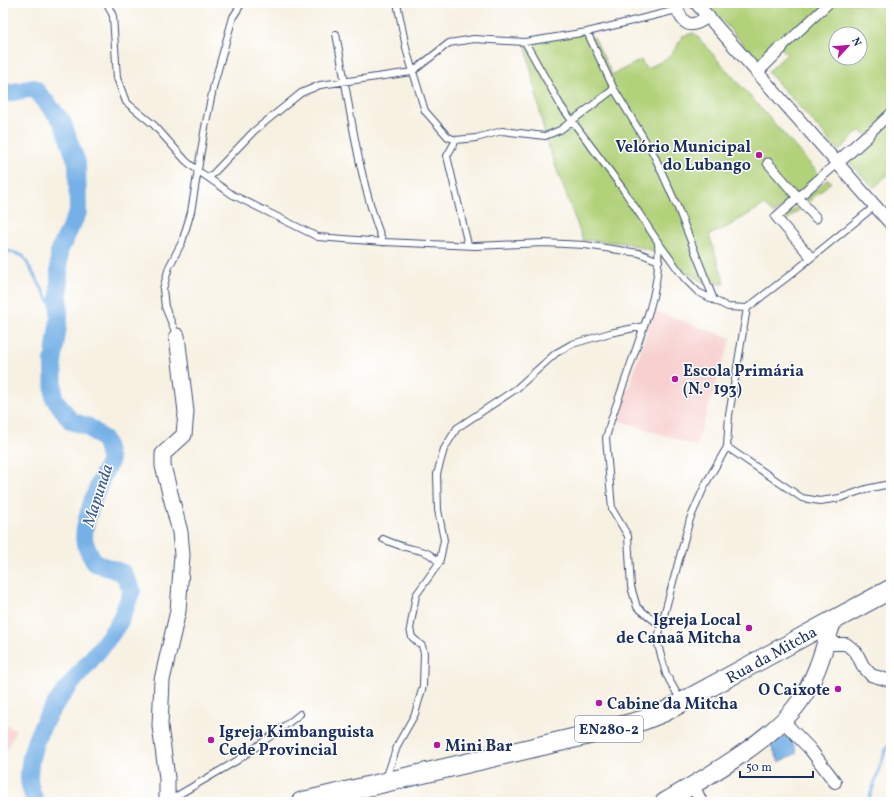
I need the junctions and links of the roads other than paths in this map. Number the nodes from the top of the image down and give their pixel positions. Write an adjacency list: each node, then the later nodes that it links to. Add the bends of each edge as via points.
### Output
1 (107, 3): 22 (lane, via 113,16 117,78 126,102 154,125)
2 (242, 3): 22 (lane, via 233,17 214,84)
3 (696, 3): 7 (street)
4 (829, 3): 11 (street)
5 (676, 6): 7 (street, via 682,21 687,24 701,22); 8 (lane)
6 (398, 8): 12 (lane)
7 (708, 16): 13 (street)
8 (587, 32): 10 (lane); 15 (lane)
9 (336, 34): 14 (lane)
10 (525, 42): 12 (lane, via 474,39 449,42); 17 (lane)
11 (781, 48): 13 (street)
12 (412, 72): 14 (lane); 19 (lane, via 425,111 448,137)
13 (757, 72): 21 (street)
14 (346, 81): 23 (lane, via 320,85 301,93 254,130); 28 (lane, via 362,172 373,217)
15 (614, 89): 17 (lane); 33 (lane, via 657,163)
16 (891, 113): 18 (street)
17 (572, 121): 19 (lane, via 560,130 545,136 502,131); 29 (lane, via 623,189)
18 (867, 136): 21 (street)
19 (456, 140): 30 (lane, via 448,156)
20 (768, 163): 24 (street)
21 (837, 163): 24 (street); 25 (street)
22 (197, 170): 23 (lane); 36 (lane, via 191,212 163,289 165,307)
23 (209, 178): 28 (lane, via 233,195 318,237)
24 (798, 198): 26 (street); 31 (street, via 776,217)
25 (875, 206): 27 (street); 34 (lane)
26 (816, 218)
27 (891, 224)
28 (383, 242): 30 (lane)
29 (658, 242): 32 (lane); 33 (lane, via 698,292)
30 (468, 246): 32 (lane, via 544,243 585,245 639,254)
31 (809, 256)
32 (659, 261): 35 (lane, via 651,306)
33 (714, 300): 34 (lane, via 728,307)
34 (747, 308): 37 (lane, via 729,415)
35 (644, 326): 40 (lane, via 610,333 572,344 561,350 516,389 457,428 444,449 437,474 438,510 444,540); 43 (lane, via 606,438 612,509 628,536 631,587 635,601 637,607)
36 (177, 336): 52 (street, via 186,412 184,435 163,454 163,466 180,532 182,555 178,611 162,680 160,726 167,778)
37 (727, 447): 38 (lane, via 802,498 820,501 886,485); 43 (lane, via 706,483 690,519)
38 (891, 487)
39 (383, 539): 40 (lane, via 431,554)
40 (438, 563): 49 (lane, via 416,595 410,629 412,637 422,646 424,653 423,686 415,714 398,744)
41 (891, 589): 42 (main road, Rua da Mitcha / EN280-2)
42 (833, 620): 44 (main road); 46 (main road, Rua da Mitcha / EN280-2)
43 (660, 626): 46 (lane, via 657,641 661,659)
44 (826, 644): 45 (street, via 846,644 856,652 871,675); 48 (main road, via 813,679)
45 (891, 681)
46 (681, 702): 49 (main road, Rua da Mitcha / EN280-2, via 644,720)
47 (300, 714): 52 (lane, via 238,760)
48 (784, 722): 50 (street, via 810,748); 51 (main road)
49 (384, 782): 53 (main road, Rua da Mitcha / EN280-2)
50 (835, 782)
51 (693, 785): 54 (main road); 55 (street)
52 (166, 802)
53 (301, 802)
54 (664, 802)
55 (701, 802)

